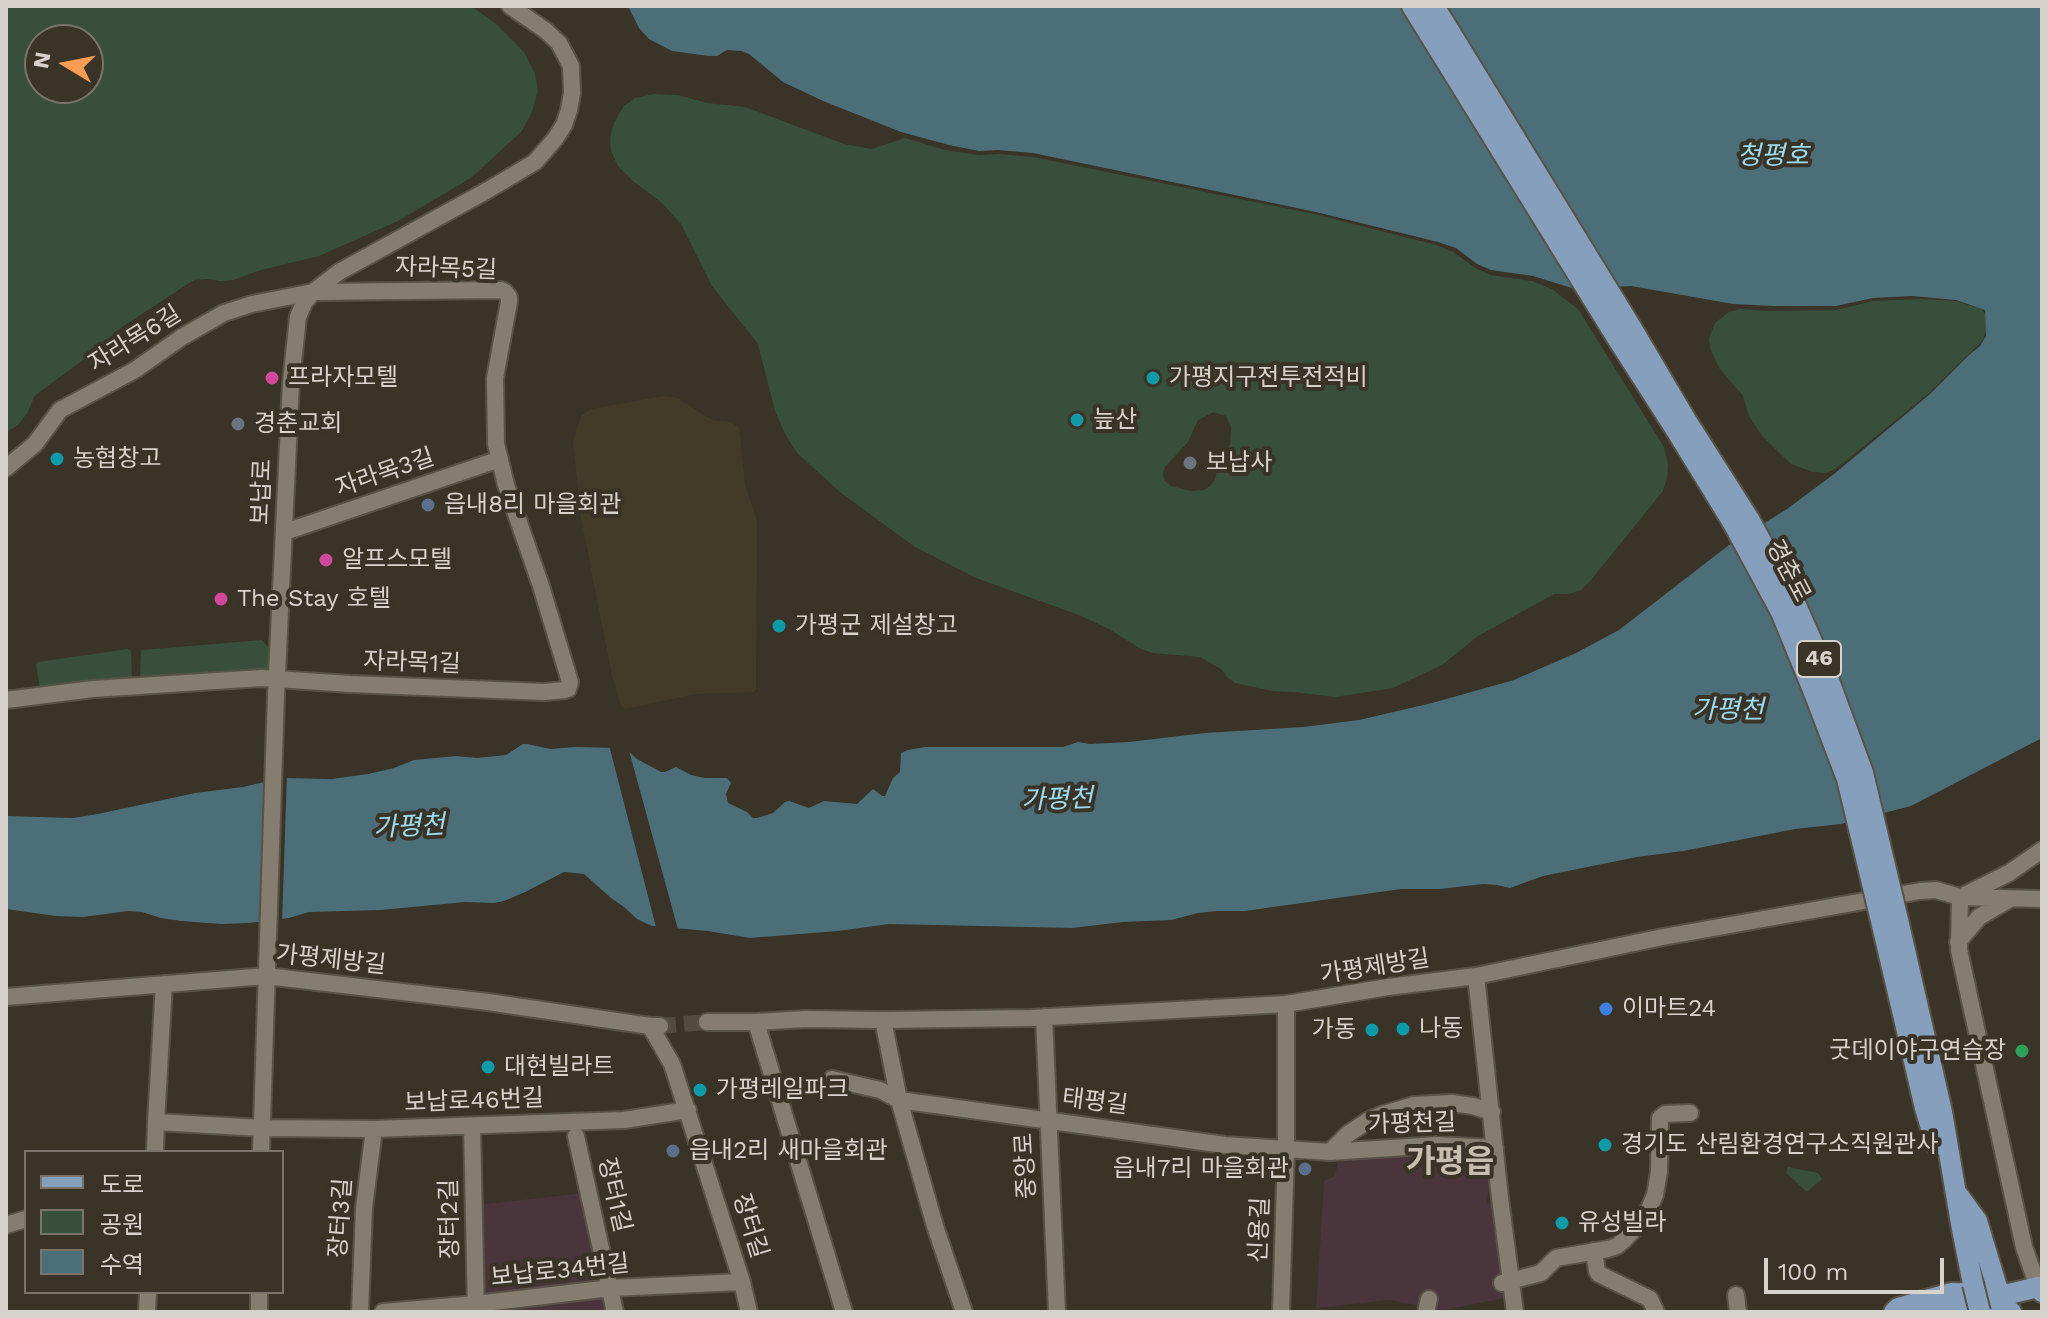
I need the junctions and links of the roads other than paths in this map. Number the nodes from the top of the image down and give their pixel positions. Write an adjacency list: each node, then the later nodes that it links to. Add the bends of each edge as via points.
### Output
1 (510, 6): 4 (street, 보납로, via 559,43 571,66 569,110 555,139 535,162 339,272)
2 (1412, 6): 5 (main road, 경춘로 / 46)
3 (1434, 6): 5 (main road, 경춘로 / 46)
4 (313, 292): 6 (street, 자라목5길, via 505,292 509,302 495,378); 7 (street, 자라목6길, via 252,304 194,329 135,370 60,410 35,444); 8 (street, 보납로, via 300,310 295,336)
5 (1624, 333): 16 (main road, 경춘로 / 46, bridge, via 1681,425 1749,519 1795,603 1863,773)
6 (500, 459): 8 (street, 자라목3길); 9 (street, 자라목1길, via 568,689)
7 (6, 468)
8 (285, 532): 9 (street, 보납로)
9 (277, 686): 10 (street, via 107,688); 18 (street, 보납로)
10 (6, 700)
11 (2042, 850): 12 (street)
12 (2016, 868): 13 (street); 14 (street, via 2010,885)
13 (1960, 897): 14 (street, 가평제방길); 17 (street); 19 (street, 가평제방길, via 1920,891)
14 (2018, 898): 15 (street, 가평제방길); 17 (street, via 1979,917)
15 (2042, 899)
16 (1890, 923): 43 (main road, 경춘로 / 46, via 1942,1112); 44 (main road, 경춘로 / 46, via 1925,1108)
17 (1958, 946): 49 (street, via 2024,1247)
18 (266, 976): 20 (street, 가평제방길); 29 (street, 가평제방길, via 655,1026); 35 (street, 보납로)
19 (1476, 976): 22 (street, 가평제방길); 30 (street, 가평천길)
20 (164, 984): 21 (street, 가평제방길); 33 (street)
21 (6, 997)
22 (1286, 1004): 23 (street, 가평제방길); 41 (street, 신용길)
23 (1044, 1017): 24 (street, 가평제방길); 32 (street, 중앙로)
24 (883, 1020): 26 (street, 가평제방길); 28 (street)
25 (707, 1022): 26 (street, 가평제방길)
26 (756, 1022): 56 (street)
27 (832, 1079): 28 (street, 태평길)
28 (899, 1100): 32 (street, 태평길); 57 (street)
29 (688, 1110): 34 (street, 보납로46번길, via 624,1120); 46 (street, 장터길)
30 (1492, 1112): 38 (street, 가평천길); 42 (street, 가평천길, via 1452,1103 1399,1109 1357,1127)
31 (1690, 1113): 45 (street, via 1662,1116 1658,1183 1638,1225 1617,1246)
32 (1048, 1120): 41 (street, 태평길); 58 (street, 중앙로)
33 (156, 1122): 35 (street, 보납로46번길); 39 (street)
34 (472, 1126): 36 (street, 보납로46번길); 51 (street, 장터2길)
35 (262, 1128): 36 (street, 보납로46번길); 40 (street, 보납로)
36 (374, 1129): 52 (street, 장터3길)
37 (576, 1136): 48 (street, 장터1길)
38 (1495, 1148): 42 (street, 가평천길, via 1437,1145); 47 (street, 가평천길)
39 (155, 1150)
40 (261, 1150)
41 (1286, 1150): 42 (street); 59 (street, 신용길)
42 (1330, 1152)
43 (1955, 1190): 44 (main road, 경춘로 / 46); 50 (main road, via 1977,1221)
44 (1962, 1229): 64 (main road, 경춘로 / 46, bridge)
45 (1594, 1251): 47 (street, via 1556,1258 1541,1273); 61 (street, via 1599,1274 1650,1299)
46 (742, 1282): 48 (street, 보납로34번길); 55 (street, 장터길)
47 (1506, 1282): 60 (street, 가평천길)
48 (611, 1288): 51 (street, 보납로34번길); 54 (street, 장터1길)
49 (2041, 1288): 50 (main road)
50 (1999, 1294): 62 (main road, via 1951,1293)
51 (476, 1308): 53 (street, 보납로34번길)
52 (360, 1312)
53 (383, 1312)
54 (615, 1312)
55 (749, 1312)
56 (844, 1312)
57 (964, 1312)
58 (1057, 1312)
59 (1281, 1312)
60 (1515, 1312)
61 (1656, 1312)
62 (1894, 1312)
63 (1937, 1312): 65 (main road, via 1977,1307)
64 (1980, 1312)
65 (2011, 1312)

